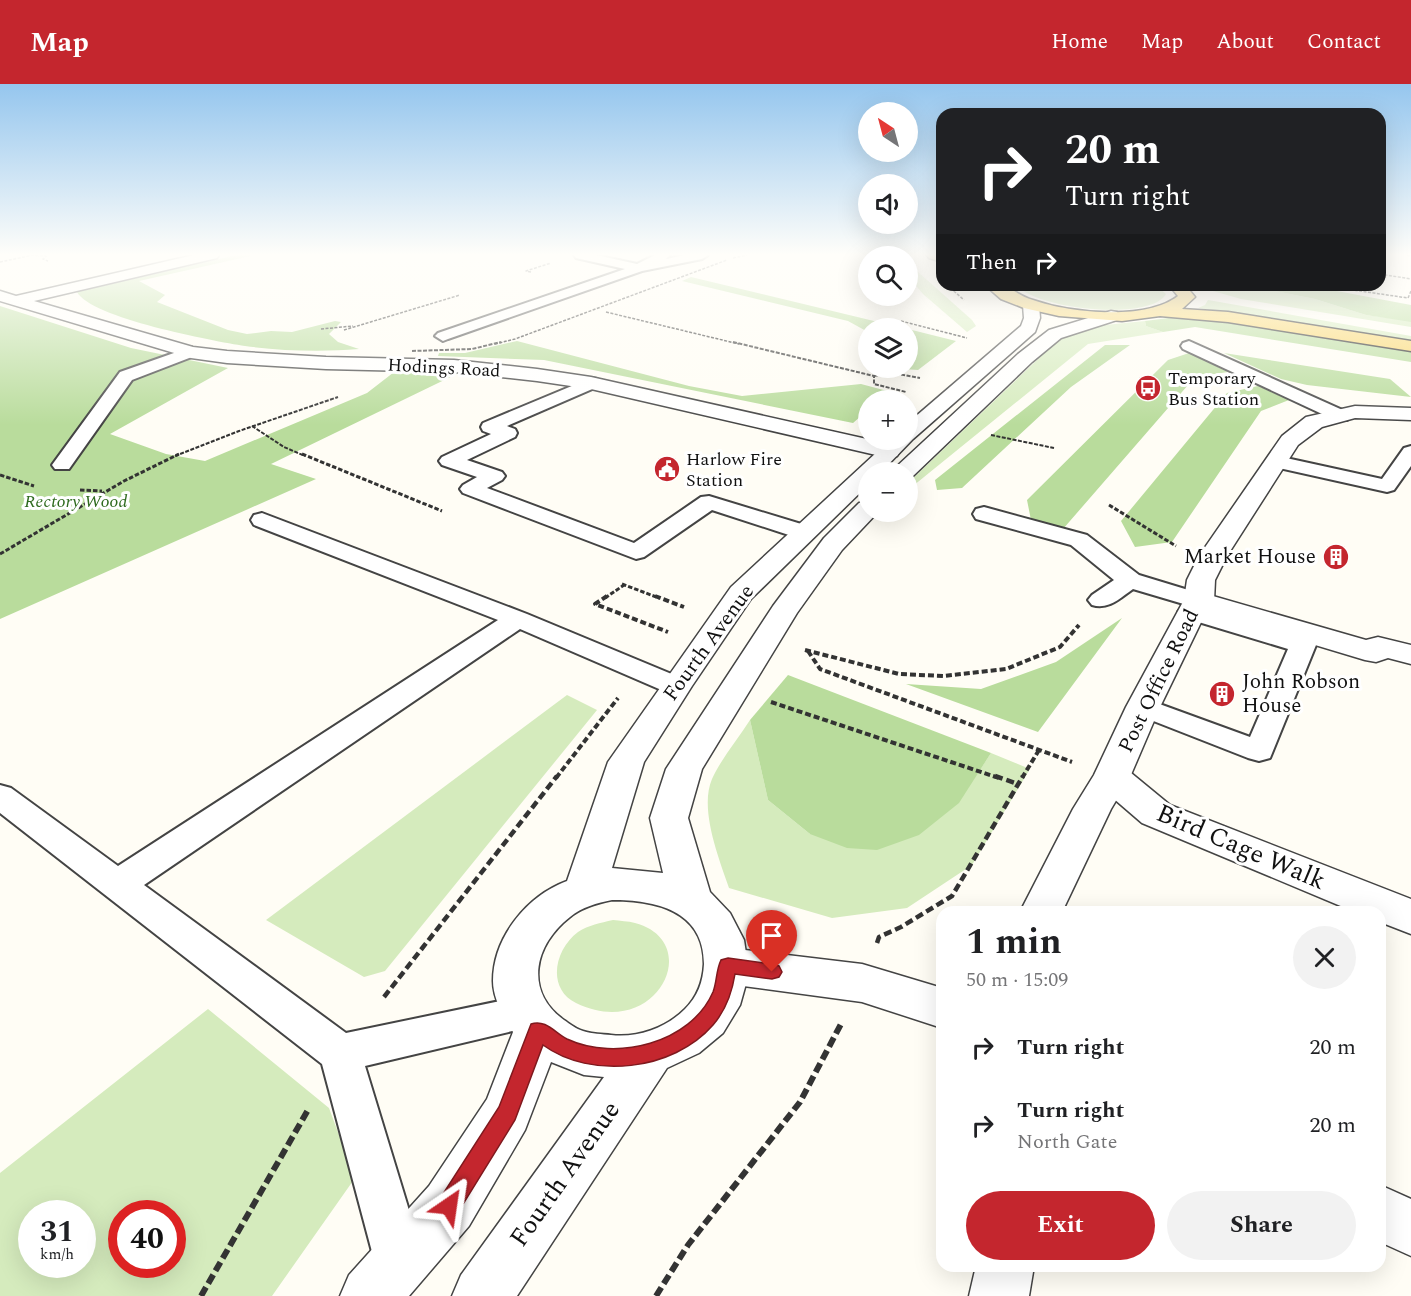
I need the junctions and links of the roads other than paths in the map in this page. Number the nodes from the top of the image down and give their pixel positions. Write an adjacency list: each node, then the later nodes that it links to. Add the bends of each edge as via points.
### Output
1 (53, 312): 12 (street, Hodings Road)
2 (512, 312): 9 (lane)
3 (1032, 312): 16 (street, Fourth Avenue, via 1029,328)
4 (1066, 312): 7 (main road)
5 (1162, 312): 7 (main road); 11 (main road, via 1228,317)
6 (1286, 312): 8 (main road)
7 (1111, 316): 20 (street, via 1055,334)
8 (1411, 334)
9 (443, 336)
10 (1189, 346): 15 (lane)
11 (1411, 346)
12 (191, 352): 13 (street, Hodings Road, via 326,363 454,366); 22 (lane, via 126,376)
13 (591, 383): 17 (street, Hodings Road); 26 (lane, via 490,427 508,433 449,461 495,476 470,489 636,552 709,502)
14 (1411, 414): 15 (street, Post Office Road, via 1355,412)
15 (1341, 416): 21 (street, Post Office Road, via 1314,422 1290,441)
16 (918, 425)
17 (858, 434)
18 (890, 450): 26 (street, Fourth Avenue)
19 (1411, 452): 21 (lane, via 1387,486)
20 (915, 462)
21 (1277, 462): 29 (street, Post Office Road, via 1213,556 1201,580)
22 (62, 465)
23 (984, 514): 27 (lane, via 1079,540)
24 (858, 518): 38 (street, Fourth Avenue, via 833,544 783,612 684,769 669,818)
25 (262, 520): 30 (lane)
26 (803, 532): 32 (street, Fourth Avenue, via 741,593)
27 (1130, 580): 28 (lane); 29 (lane)
28 (1101, 600)
29 (1195, 606): 31 (street, via 1376,653 1378,646); 33 (street, Post Office Road); 33 (lane, via 1303,645 1259,751)
30 (518, 620): 32 (lane); 36 (lane)
31 (1411, 655)
32 (676, 686): 37 (street, Fourth Avenue, via 626,762)
33 (1143, 707): 34 (street, Post Office Road)
34 (1112, 777): 39 (street, Post Office Road); 40 (street, Bird Cage Walk, via 1156,814)
35 (0, 796): 36 (lane)
36 (117, 885): 46 (lane)
37 (584, 891): 38 (street, via 640,884 667,890); 45 (street, via 555,906 532,928 518,955 515,984)
38 (691, 902): 43 (street, via 710,918 724,941)
39 (1044, 906)
40 (1384, 906)
41 (1386, 907): 42 (street, Bird Cage Walk)
42 (1411, 917)
43 (728, 966): 44 (street, via 862,983); 47 (street, via 722,993 706,1019 681,1040)
44 (936, 1006)
45 (531, 1022): 46 (lane); 47 (street, via 560,1046 587,1055 618,1058); 51 (street, via 507,1113 449,1206)
46 (340, 1053): 51 (lane)
47 (649, 1054): 52 (street, Fourth Avenue)
48 (1386, 1216): 49 (street)
49 (1411, 1228)
50 (1004, 1272): 53 (street)
51 (385, 1280)
52 (482, 1296)
53 (999, 1296)

